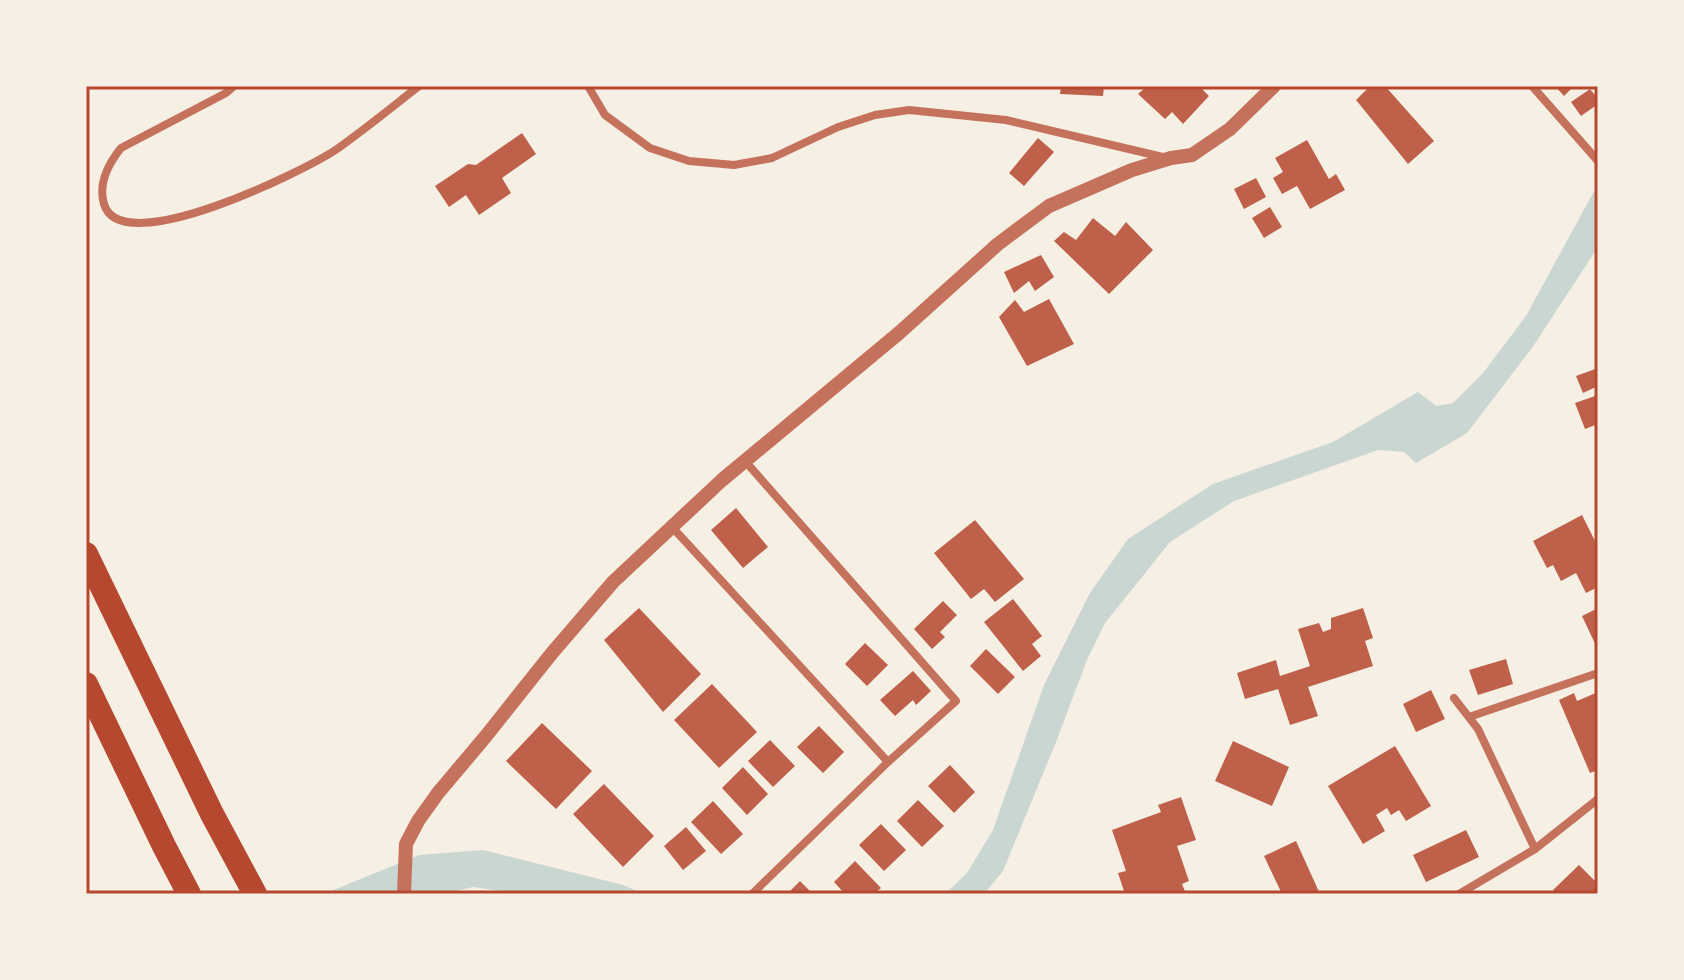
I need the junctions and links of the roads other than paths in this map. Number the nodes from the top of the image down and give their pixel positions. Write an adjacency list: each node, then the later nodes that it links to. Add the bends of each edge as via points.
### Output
1 (234, 86): 2 (street, via 121,148 105,176 103,200 110,215 124,222 167,221 247,195 335,150)
2 (419, 86)
3 (588, 86): 6 (street, via 605,115 650,148 689,161 734,165 772,158 838,127 909,110 1006,120)
4 (1274, 86): 6 (street, via 1230,129 1192,155)
5 (1532, 86): 7 (street)
6 (1171, 158): 8 (street, via 1049,206)
7 (1597, 160)
8 (745, 461): 9 (street); 15 (street, via 956,701)
9 (673, 528): 15 (street); 20 (street, via 613,582 438,793 406,844)
10 (86, 554): 19 (highway)
11 (1598, 673): 14 (street)
12 (86, 684): 18 (highway)
13 (1454, 698): 14 (street)
14 (1469, 717): 17 (street)
15 (888, 762): 21 (street)
16 (1598, 799): 17 (street)
17 (1535, 849): 22 (street)
18 (189, 894)
19 (255, 894)
20 (404, 894)
21 (752, 894)
22 (1459, 894)

